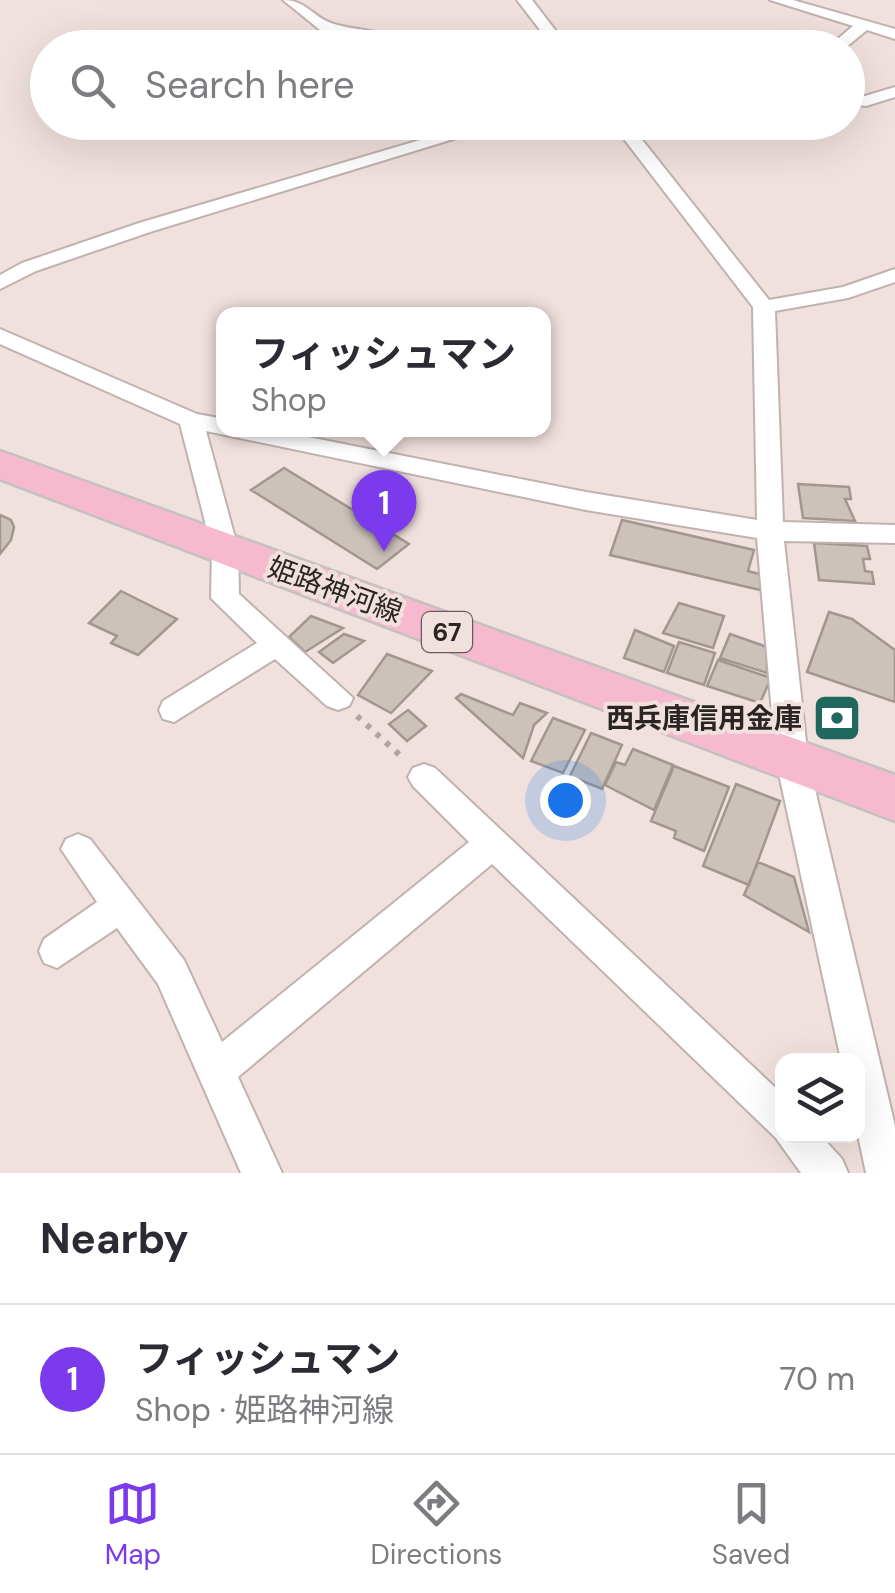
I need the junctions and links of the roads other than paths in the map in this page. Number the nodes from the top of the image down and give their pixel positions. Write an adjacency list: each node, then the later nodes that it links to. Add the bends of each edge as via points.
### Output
1 (290, 0): 7 (street)
2 (524, 0): 8 (street)
3 (777, 0): 5 (street)
4 (833, 0): 5 (street)
5 (818, 12): 6 (street)
6 (866, 26): 9 (street); 10 (street)
7 (339, 30)
8 (548, 30)
9 (860, 30)
10 (895, 34)
11 (895, 92): 12 (street)
12 (865, 98)
13 (865, 104): 14 (street)
14 (895, 118)
15 (437, 140): 18 (street, via 146,227)
16 (632, 140): 19 (street)
17 (895, 275): 19 (street, via 848,292)
18 (0, 283)
19 (764, 306): 25 (street)
20 (0, 336): 21 (street)
21 (191, 420): 22 (street); 27 (street)
22 (216, 425)
23 (271, 437): 25 (street, via 586,501)
24 (0, 464): 27 (main road, 姫路神河線 / 67)
25 (770, 530): 26 (street); 31 (street)
26 (895, 534)
27 (226, 549): 28 (street, via 225,598); 31 (main road, 姫路神河線 / 67)
28 (277, 644): 29 (street); 30 (street)
29 (338, 698)
30 (174, 710)
31 (792, 760): 33 (main road, 姫路神河線 / 67); 43 (street)
32 (424, 777): 34 (street)
33 (895, 798)
34 (490, 845): 38 (street); 39 (street)
35 (78, 849): 36 (street)
36 (120, 905): 37 (street); 38 (street, via 172,972)
37 (56, 952)
38 (216, 1071): 41 (street)
39 (775, 1114)
40 (801, 1143): 42 (street)
41 (262, 1173)
42 (828, 1173)
43 (886, 1173)

